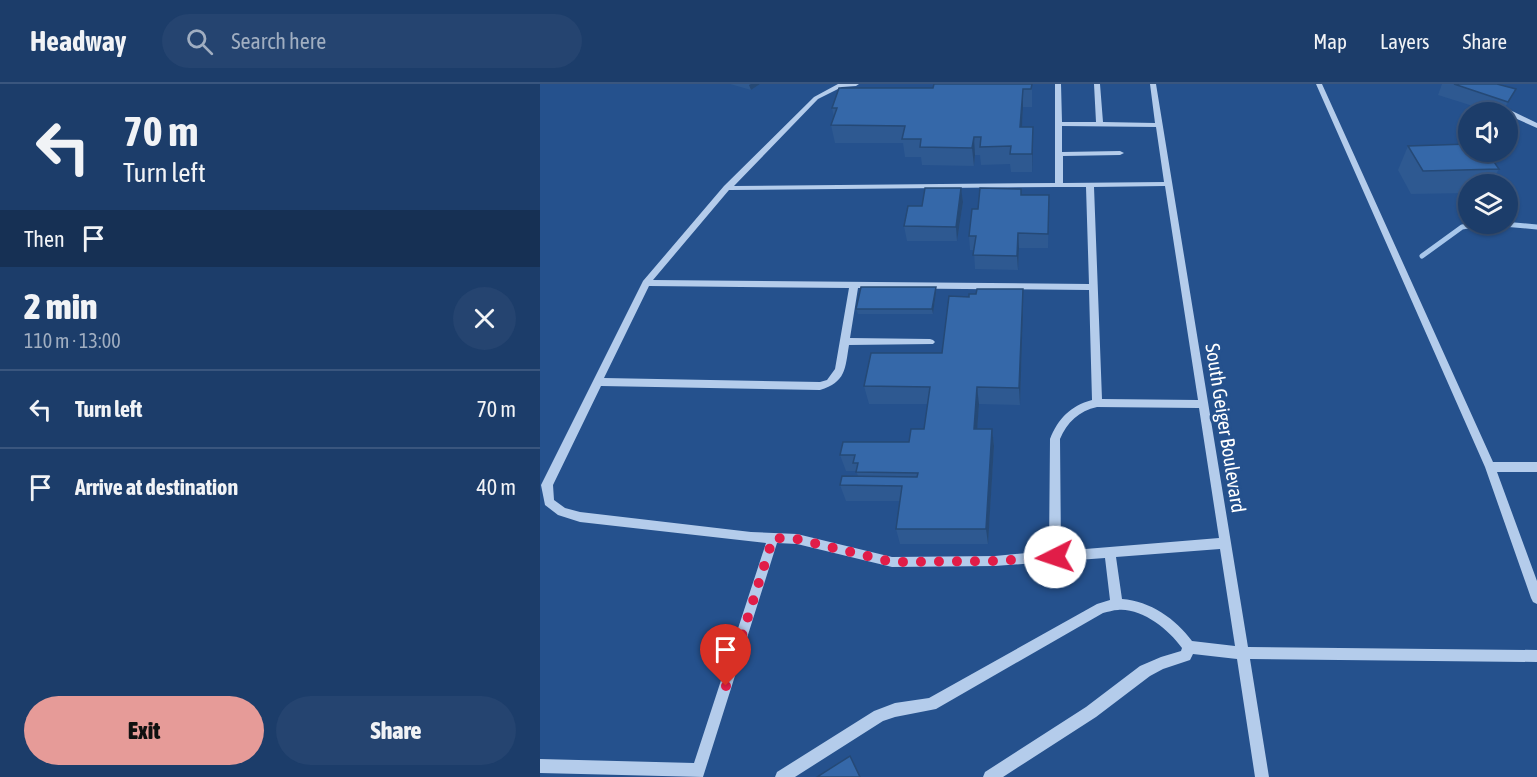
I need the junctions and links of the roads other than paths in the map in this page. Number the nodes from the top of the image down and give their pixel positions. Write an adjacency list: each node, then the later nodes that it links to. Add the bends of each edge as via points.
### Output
1 (856, 84): 16 (street, via 841,85 816,98)
2 (1058, 84): 7 (street)
3 (1097, 84): 8 (street)
4 (1153, 84): 9 (street, South Geiger Boulevard)
5 (1319, 84): 25 (street)
6 (1518, 117): 10 (street)
7 (1058, 124): 8 (street); 12 (street)
8 (1100, 124): 9 (street)
9 (1160, 125): 13 (street, South Geiger Boulevard)
10 (1537, 126)
11 (1120, 153): 12 (street)
12 (1058, 154): 15 (street)
13 (1169, 184): 14 (street); 24 (street, South Geiger Boulevard)
14 (1090, 185): 15 (street); 19 (street)
15 (1059, 186): 16 (street)
16 (727, 188): 17 (street)
17 (646, 283): 18 (street); 22 (street)
18 (854, 285): 19 (street); 20 (street)
19 (1093, 287): 23 (street)
20 (844, 341): 21 (street); 22 (street, via 836,377 820,386)
21 (930, 342)
22 (597, 382): 27 (street)
23 (1097, 403): 24 (street); 31 (street, via 1086,404 1072,413 1060,425 1055,439)
24 (1204, 404): 29 (street, South Geiger Boulevard)
25 (1490, 467): 26 (street); 32 (street)
26 (1537, 467)
27 (543, 486): 28 (street, via 549,502 580,518)
28 (773, 538): 31 (street, via 797,539 892,562); 38 (street)
29 (1226, 543): 30 (street); 35 (street, South Geiger Boulevard)
30 (1110, 553): 31 (street); 33 (street)
31 (1055, 557)
32 (1537, 598)
33 (1117, 604): 34 (street, via 1132,605 1156,617 1182,635); 39 (street, via 1101,608 931,704 879,716)
34 (1190, 647): 35 (street); 40 (street, via 1185,656 1145,671 1091,712)
35 (1244, 653): 36 (street); 41 (street, South Geiger Boulevard)
36 (1537, 656)
37 (540, 766): 38 (street)
38 (697, 774)
39 (782, 777)
40 (990, 777)
41 (1262, 777)

